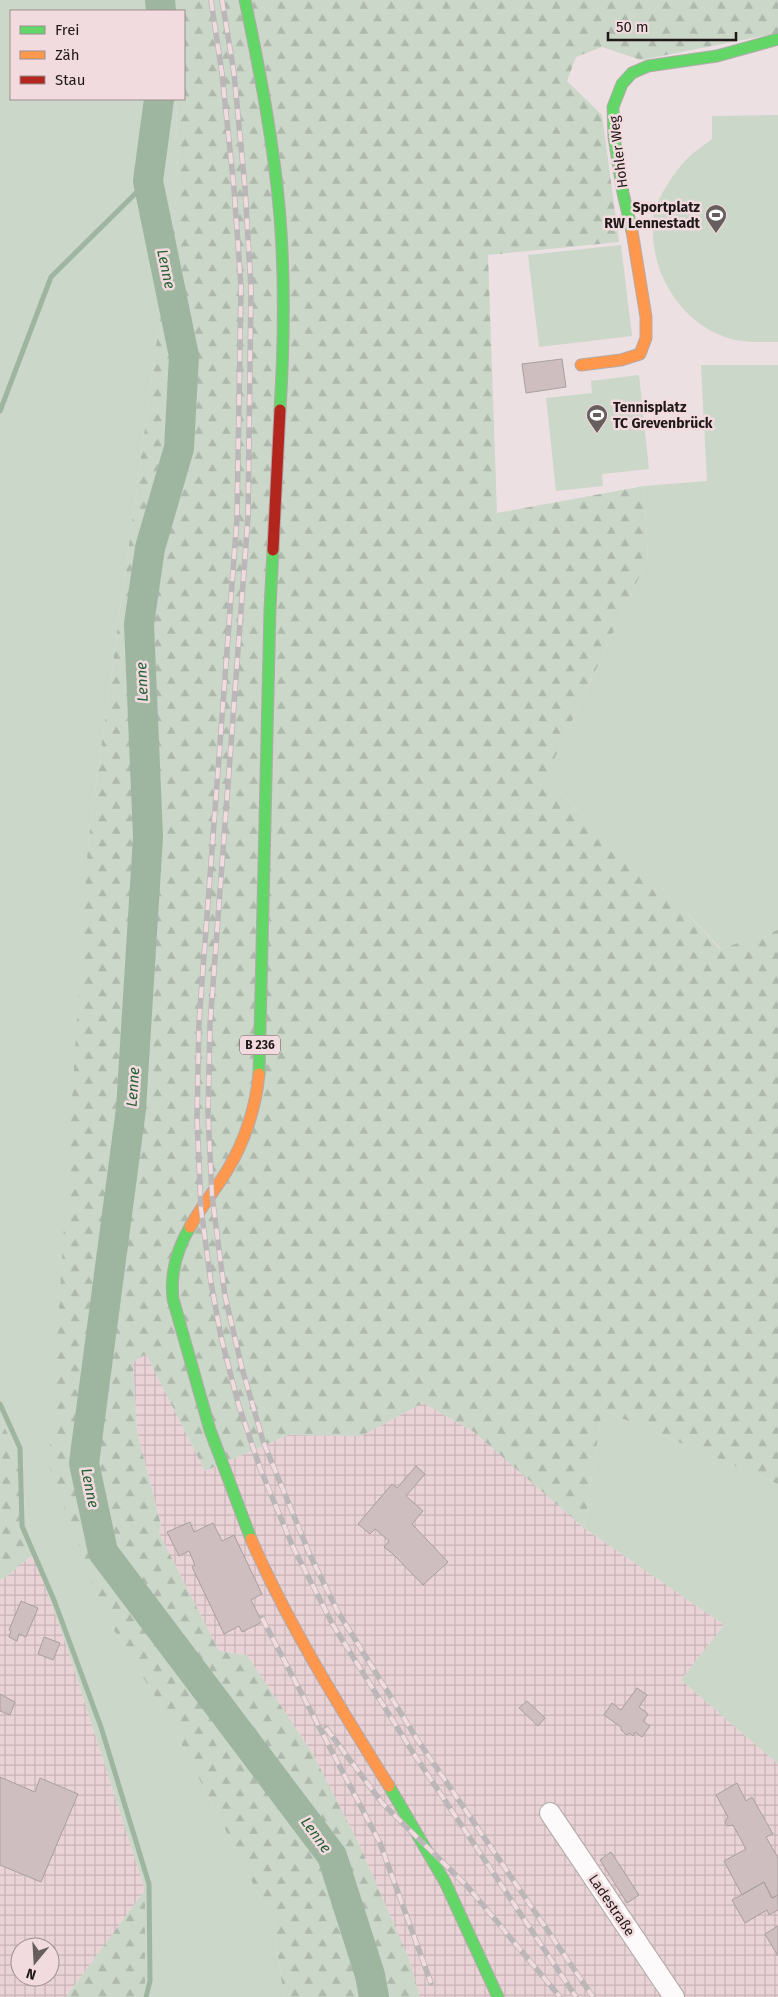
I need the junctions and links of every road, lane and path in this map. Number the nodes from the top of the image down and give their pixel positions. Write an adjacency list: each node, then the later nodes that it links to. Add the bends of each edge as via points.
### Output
1 (245, 0): 5 (main road, B 236, via 262,82 276,177 283,312 270,609 259,1076 250,1124 229,1168 181,1243 173,1267 172,1288 191,1371 215,1449 268,1576 302,1642 426,1848)
2 (778, 39): 3 (main road, Hohler Weg, via 717,56 648,66 632,73 622,84 613,107 614,138 634,237 646,338 640,354)
3 (582, 365)
4 (550, 1813): 6 (street, Ladestraße)
5 (498, 1997)
6 (674, 1997)

